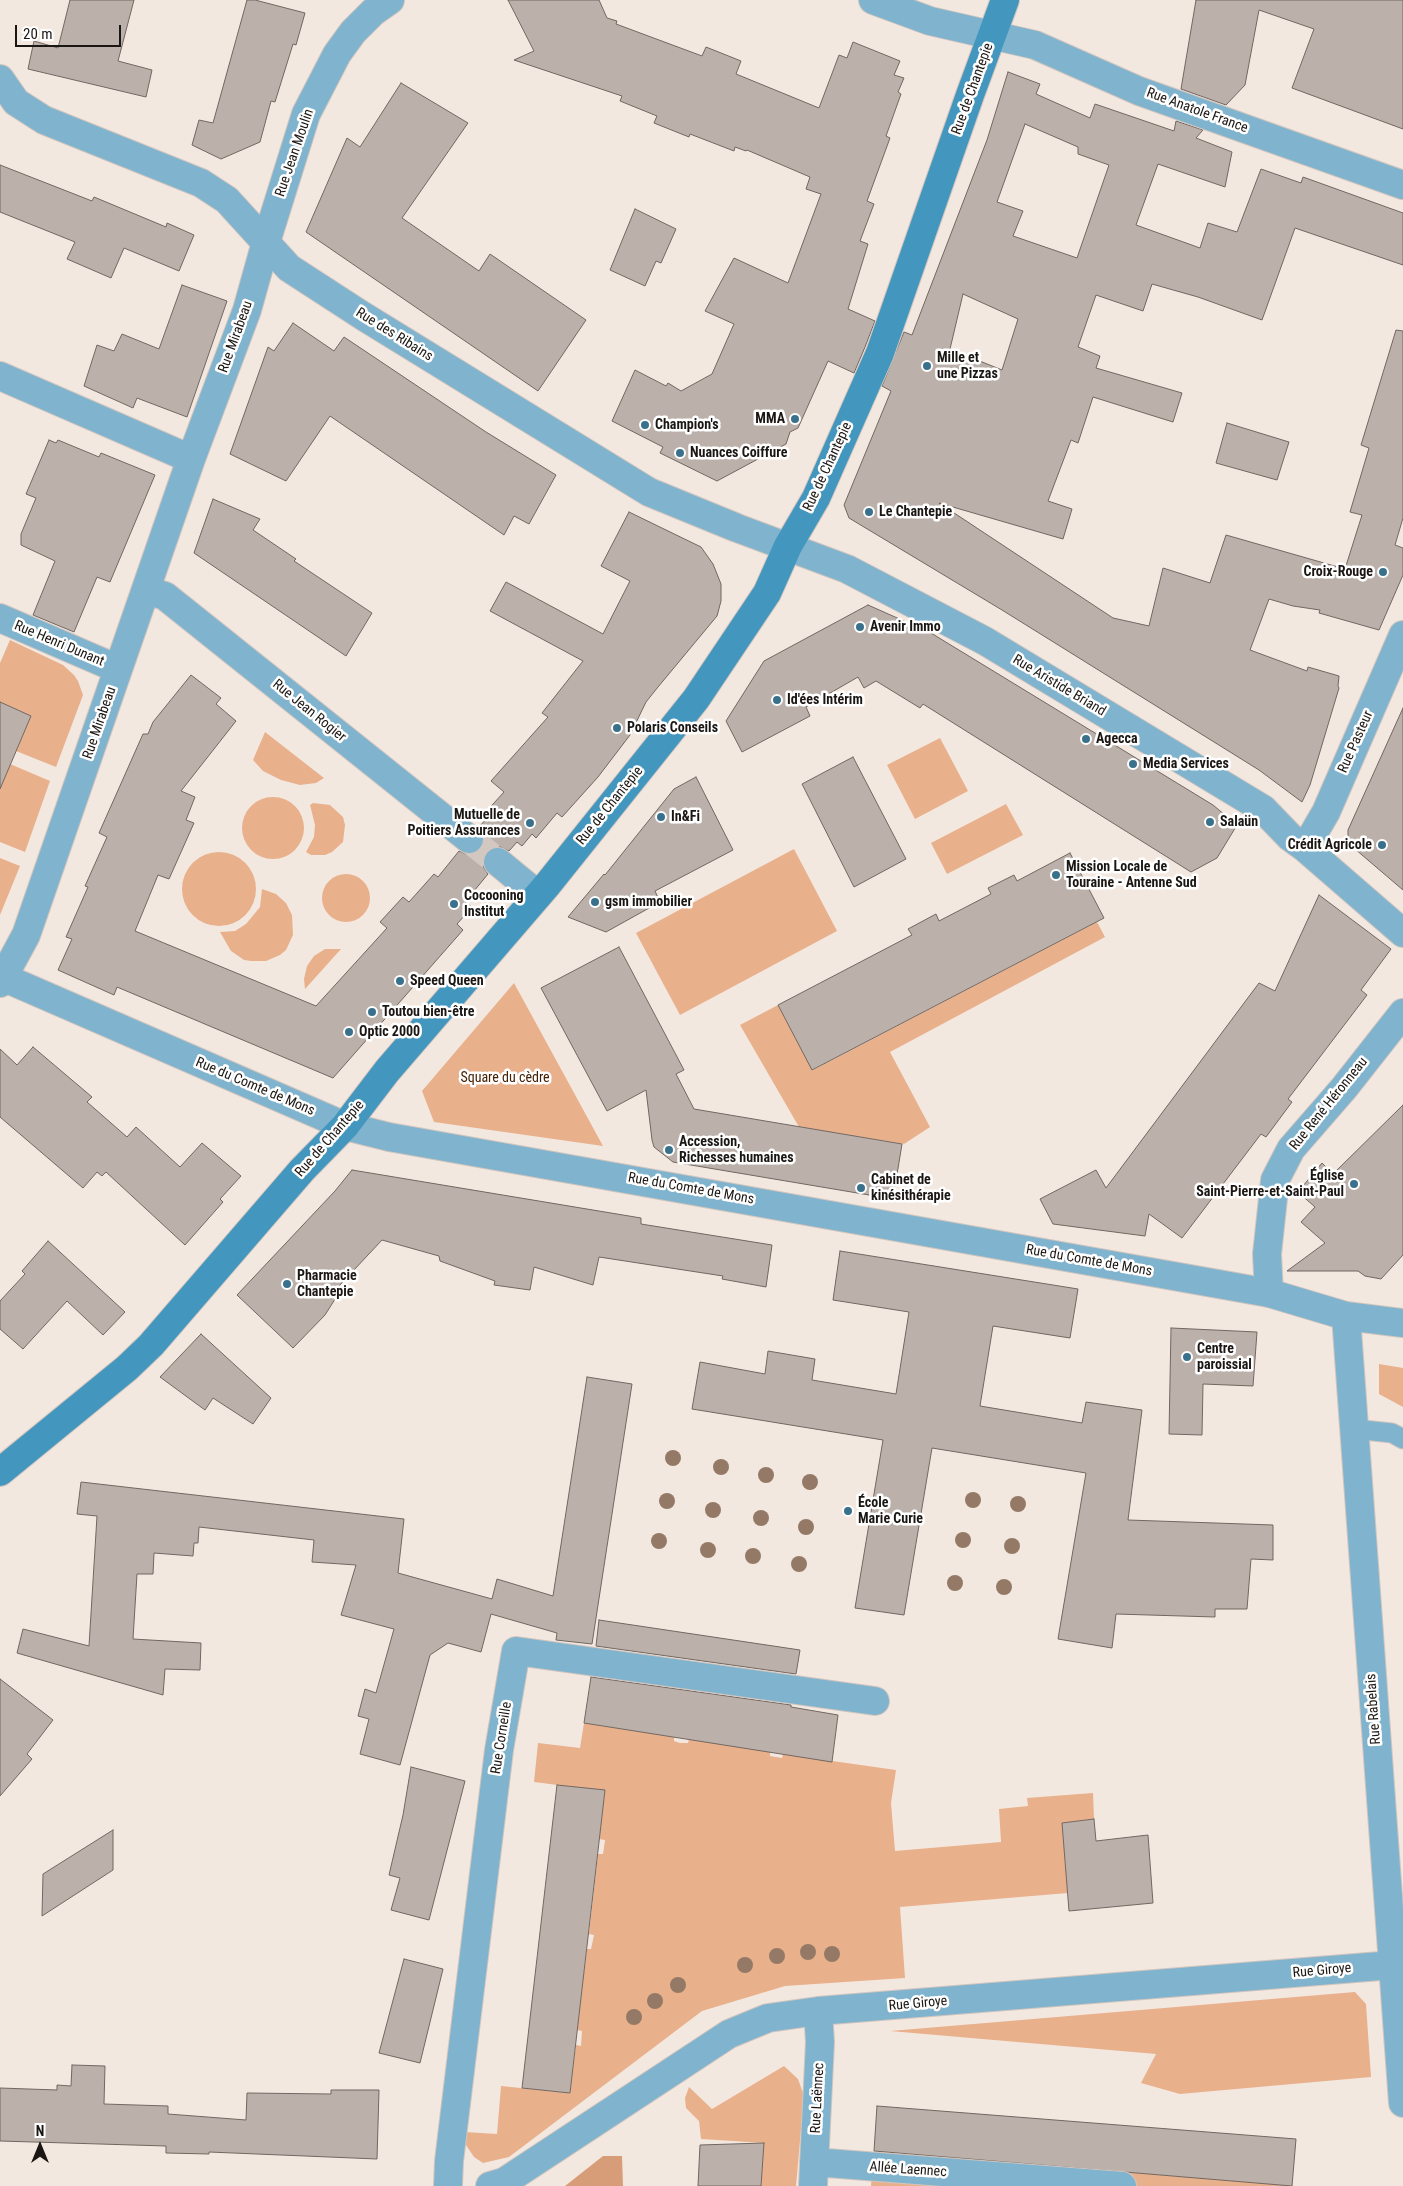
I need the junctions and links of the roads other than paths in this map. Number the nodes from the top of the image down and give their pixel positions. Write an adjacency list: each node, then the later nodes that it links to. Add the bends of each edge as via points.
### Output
1 (390, 0): 8 (street, Rue Jean Moulin, via 353,32 324,78 306,114)
2 (873, 0): 4 (street, via 930,21)
3 (1005, 0): 4 (street, Rue de Chantepie)
4 (993, 34): 7 (street, Rue Anatole France, via 1035,45 1139,91); 11 (street, Rue de Chantepie, via 880,353 816,498)
5 (0, 79): 6 (street, Rue des Ribains)
6 (8, 102): 8 (street, Rue des Ribains, via 44,120 200,183 227,200)
7 (1403, 185)
8 (266, 242): 10 (street, Rue Mirabeau, via 247,310); 11 (street, Rue des Ribains, via 289,268 649,492)
9 (0, 376): 10 (street)
10 (191, 459): 12 (street, Rue Mirabeau)
11 (788, 546): 17 (street, Rue Aristide Briand, via 847,569 984,642 1263,809); 19 (street, Rue de Chantepie, via 767,593 696,699)
12 (146, 590): 15 (street, Rue Mirabeau); 16 (street, Rue Jean Rogier, via 165,596)
13 (0, 618): 15 (street, Rue Henri Dunant)
14 (1403, 636): 17 (street, Rue Pasteur, via 1326,812)
15 (118, 669): 21 (street, Rue Mirabeau, via 26,935)
16 (469, 839)
17 (1305, 848): 20 (street, Rue Aristide Briand)
18 (498, 862): 19 (street)
19 (538, 895): 23 (street, Rue de Chantepie, via 387,1071)
20 (1403, 933)
21 (1, 979): 23 (street, Rue du Comte de Mons)
22 (1403, 1013): 24 (street, Rue René Héronneau, via 1292,1149 1275,1180 1267,1254)
23 (345, 1126): 24 (street, Rue du Comte de Mons, via 389,1137); 29 (street, Rue de Chantepie, via 302,1170 151,1345)
24 (1269, 1293): 25 (street, Rue du Comte de Mons)
25 (1346, 1316): 26 (street, Rue du Comte de Mons); 27 (street, Rue Rabelais)
26 (1403, 1323)
27 (1354, 1428): 28 (lane, via 1392,1433); 31 (street, Rue Rabelais)
28 (1403, 1439)
29 (0, 1472)
30 (875, 1701): 35 (street, Rue Corneille, via 516,1650 499,1750)
31 (1393, 1965): 32 (street, Rue Giroye); 33 (street, Rue Rabelais)
32 (818, 2011): 34 (street, Rue Laënnec, via 820,2042); 36 (street, Rue Giroye, via 768,2018 729,2034 504,2182)
33 (1403, 2103)
34 (813, 2174): 37 (street, Allée Laennec)
35 (448, 2186)
36 (490, 2186)
37 (1122, 2186)

